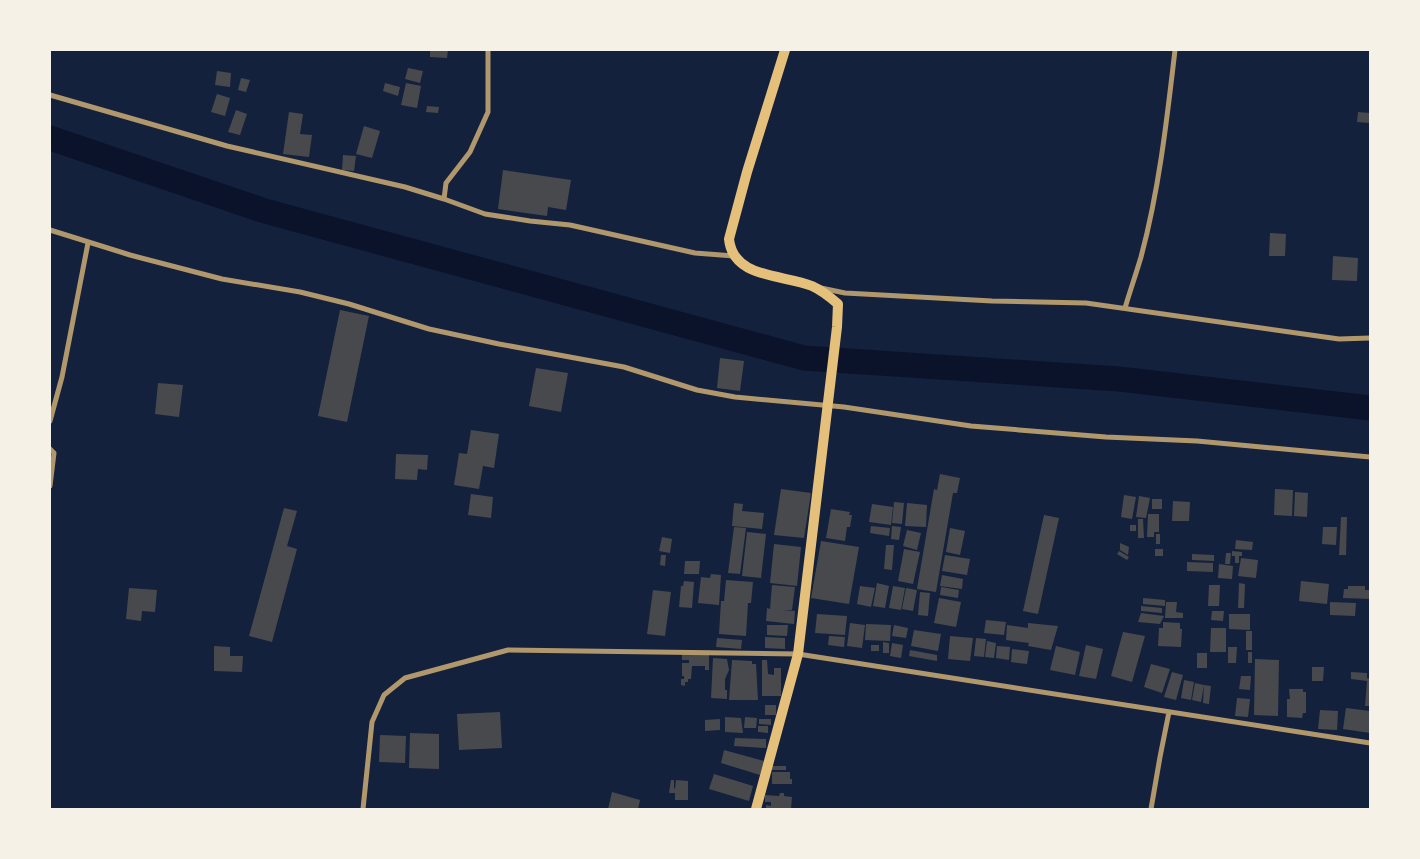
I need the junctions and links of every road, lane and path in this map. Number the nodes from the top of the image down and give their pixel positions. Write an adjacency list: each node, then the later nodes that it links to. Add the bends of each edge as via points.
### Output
1 (488, 50): 5 (street, via 488,112 470,152 446,183)
2 (785, 50): 8 (main road, via 729,239)
3 (1175, 50): 10 (street, via 1155,191)
4 (50, 95): 5 (street, via 226,146)
5 (444, 198): 8 (street, via 485,214 570,225 695,253)
6 (50, 230): 7 (street)
7 (88, 243): 12 (street, via 222,279 349,304 428,329 624,367 697,390 735,397); 13 (street, via 62,377)
8 (734, 256): 9 (main road, via 743,266 756,271)
9 (812, 286): 10 (street, via 846,293 1086,303); 12 (main road, via 838,304)
10 (1125, 308): 11 (street, via 1339,339)
11 (1370, 338)
12 (827, 405): 15 (street, via 971,426 1197,441); 17 (main road)
13 (50, 421)
14 (50, 449): 16 (street, via 54,453)
15 (1370, 457)
16 (50, 486)
17 (798, 654): 18 (street); 20 (street, via 508,650 405,678 384,695 372,722); 21 (main road)
18 (1170, 712): 19 (street); 22 (street)
19 (1370, 743)
20 (364, 809)
21 (756, 809)
22 (1151, 809)

